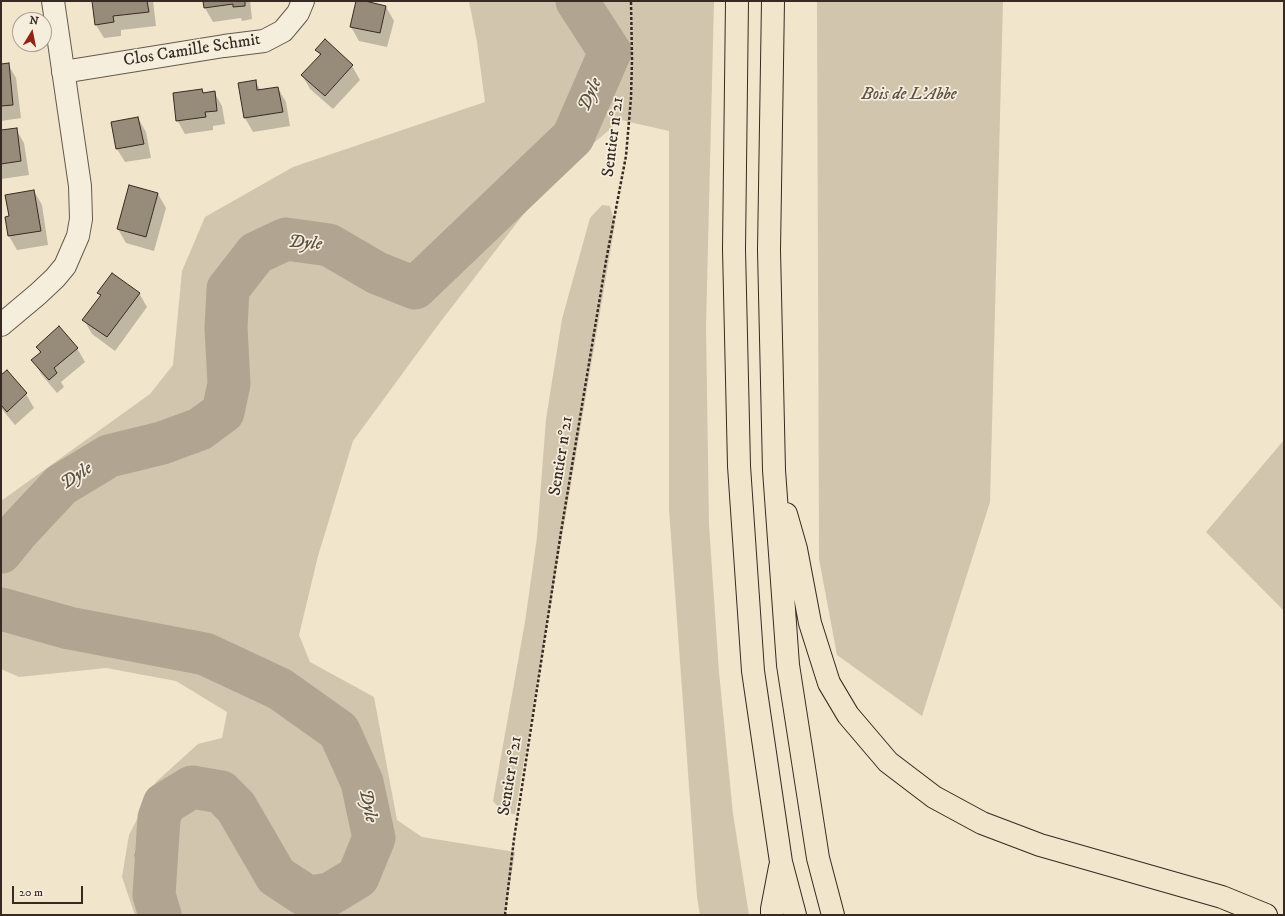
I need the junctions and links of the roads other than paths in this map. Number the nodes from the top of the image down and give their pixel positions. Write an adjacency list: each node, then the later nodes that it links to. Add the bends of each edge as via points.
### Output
1 (53, 1): 5 (street)
2 (303, 1): 5 (street, Clos Camille Schmit, via 298,13 283,31 264,41)
3 (737, 1): 8 (highway, via 734,249 739,466 753,671)
4 (773, 1): 7 (highway, via 769,250)
5 (64, 72): 6 (street, via 81,197 82,219 78,236 62,270)
6 (1, 325)
7 (774, 470): 11 (highway, via 788,665 818,858); 12 (highway, via 796,549 810,623 829,683 848,715 888,762 934,797 982,823 1040,845 1222,897)
8 (781, 862): 9 (highway); 10 (highway)
9 (772, 915)
10 (795, 915)
11 (833, 915)
12 (1266, 915)

